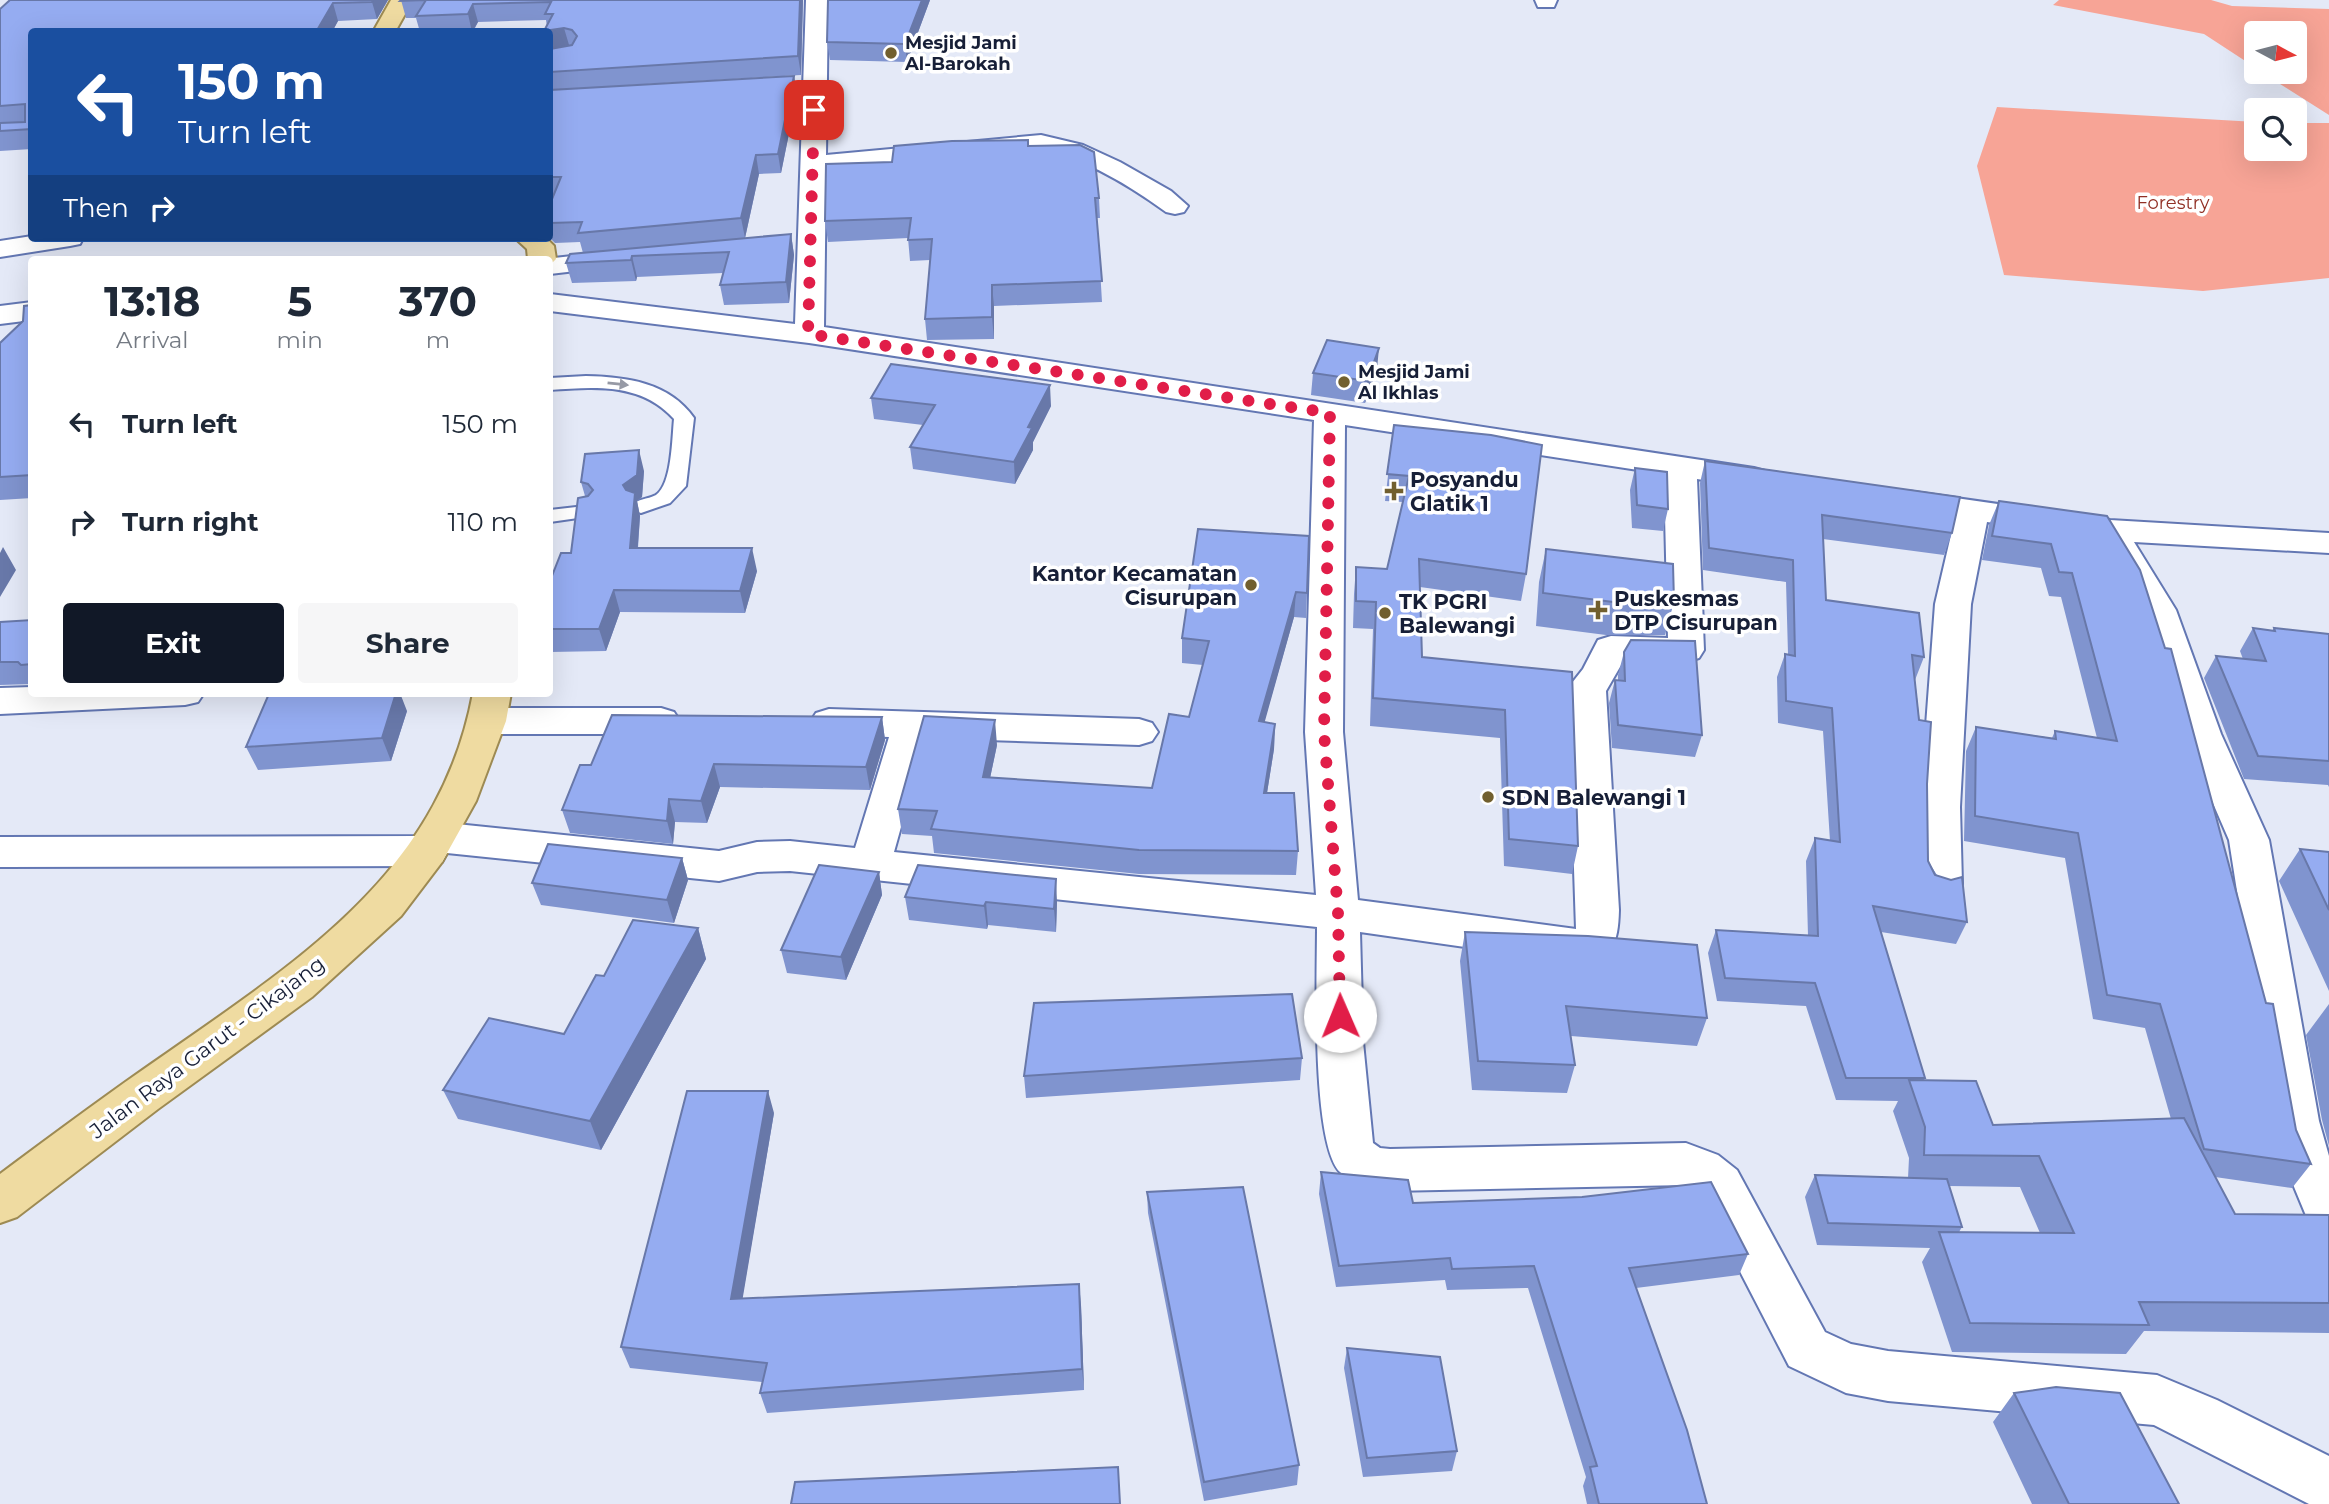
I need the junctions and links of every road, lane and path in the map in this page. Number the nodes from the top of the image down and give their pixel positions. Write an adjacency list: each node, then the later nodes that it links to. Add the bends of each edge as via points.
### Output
1 (402, 0): 3 (main road)
2 (817, 0): 4 (street)
3 (386, 28)
4 (814, 83): 5 (street); 6 (street)
5 (786, 85)
6 (812, 164): 7 (street, via 1041,142 1057,144 1124,175); 13 (street, via 797,244)
7 (1175, 206)
8 (43, 242): 9 (street)
9 (0, 249)
10 (641, 257): 11 (street)
11 (553, 266)
12 (553, 303): 13 (street)
13 (808, 334): 15 (street)
14 (553, 384): 19 (lane, one-way to 19, via 630,386 673,402 684,418 676,486 663,499)
15 (1330, 413): 16 (street); 36 (street, via 1324,732)
16 (1680, 467): 17 (street); 36 (street, via 1686,650 1611,648 1599,675 1587,688 1598,910 1594,940 1577,946)
17 (1787, 483)
18 (1880, 497): 20 (street)
19 (641, 507)
20 (1973, 511): 23 (street); 35 (street, via 1953,604 1940,807)
21 (585, 512): 22 (lane)
22 (553, 516)
23 (2110, 530): 24 (street); 38 (street, via 2158,610 2202,734 2249,840 2296,1121)
24 (2329, 543)
25 (92, 697): 26 (street)
26 (0, 701)
27 (490, 707): 28 (street); 32 (main road, Jalan Raya Garut - Cikajang, via 456,801)
28 (692, 721)
29 (800, 722): 30 (street)
30 (1139, 732)
31 (906, 741): 34 (street)
32 (433, 844): 33 (street); 34 (street, via 719,866 757,857 790,856); 37 (main road, Jalan Raya Garut - Cikajang, via 387,905 298,985)
33 (0, 852)
34 (870, 864): 36 (street)
35 (1941, 884)
36 (1338, 913): 39 (street, via 1340,1042 1348,1139 1355,1156 1369,1167 1699,1167 1720,1185 1807,1349 1846,1368 1888,1376 2157,1400)
37 (0, 1202)
38 (2329, 1215)
39 (2329, 1485)

